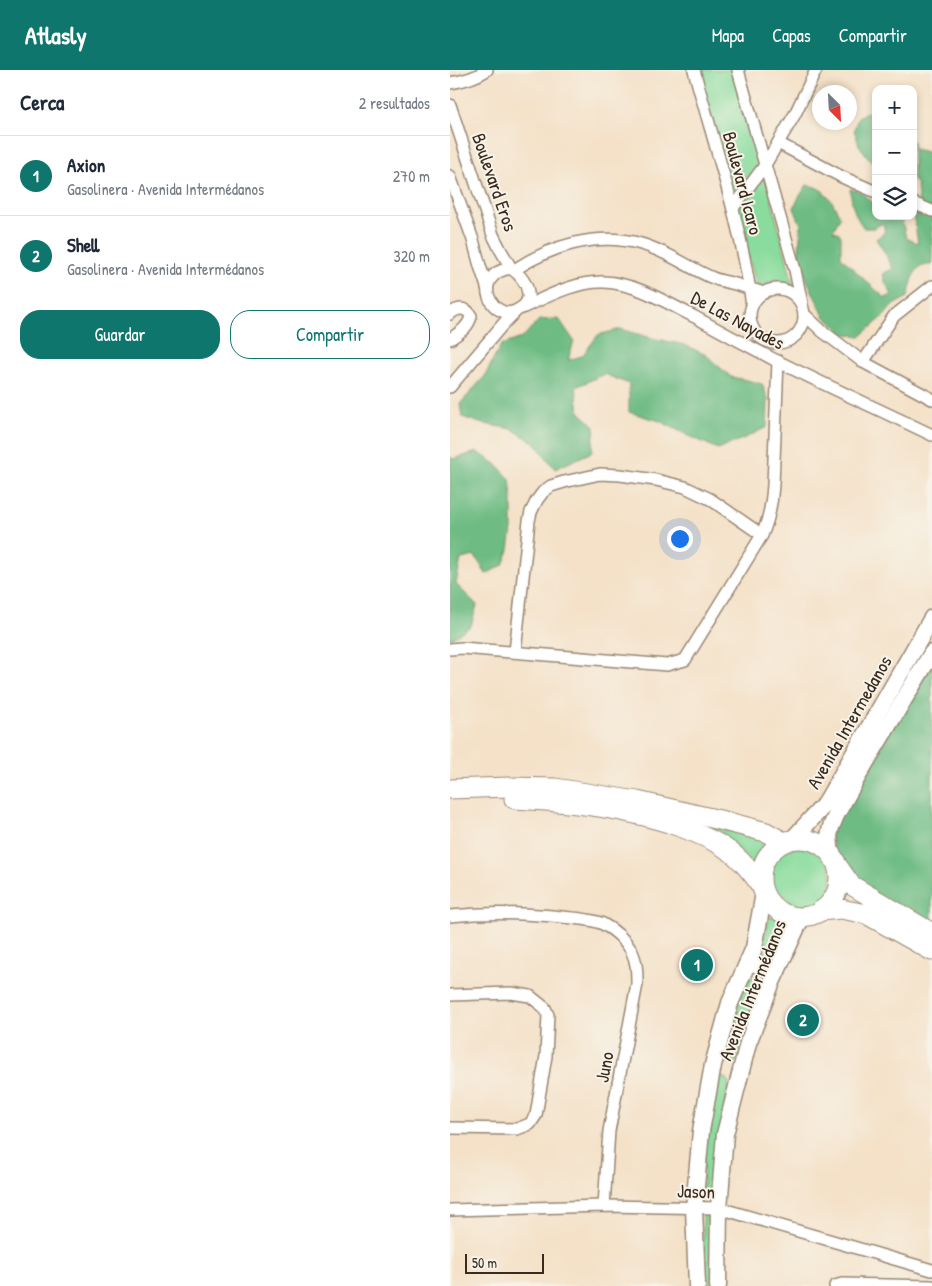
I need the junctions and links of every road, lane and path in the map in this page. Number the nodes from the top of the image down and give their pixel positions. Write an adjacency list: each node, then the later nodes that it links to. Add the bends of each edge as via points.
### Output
1 (486, 70): 5 (street, via 463,81)
2 (694, 70): 12 (street, Boulevard Icaro)
3 (738, 70): 8 (street, Boulevard Icaro)
4 (816, 70): 7 (street)
5 (450, 83)
6 (450, 105): 14 (street, Boulevard Eros, via 493,235)
7 (778, 143): 8 (street); 10 (street)
8 (765, 165): 12 (street); 20 (street, Boulevard Icaro)
9 (450, 176): 16 (street)
10 (872, 190)
11 (917, 205): 13 (street)
12 (733, 208): 17 (street, Boulevard Icaro)
13 (932, 211)
14 (513, 269): 16 (street, via 499,271 490,278); 17 (street, De Las Nayades, via 578,242 617,239 641,244 714,279); 21 (street, via 523,279 528,292 526,304)
15 (932, 286): 27 (street, via 894,316)
16 (487, 287): 21 (street, via 490,300 498,310)
17 (750, 290): 18 (street, De Las Nayades); 19 (street, Boulevard Icaro)
18 (764, 292): 19 (street); 20 (street, via 786,290)
19 (752, 306): 25 (street, via 752,328)
20 (803, 309): 23 (street, via 803,325); 27 (street, De Las Nayades, via 822,331)
21 (519, 310): 26 (street, De Las Nayades, via 588,283 623,285 661,300); 28 (street, De Las Nayades)
22 (450, 314): 24 (street, via 458,308 469,311 471,316 462,331)
23 (795, 337): 25 (street, via 775,344); 26 (street)
24 (450, 339)
25 (762, 339): 26 (street)
26 (778, 361): 30 (street, De Las Nayades); 31 (street, via 772,500)
27 (863, 362): 29 (street, De Las Nayades)
28 (450, 386)
29 (932, 399)
30 (932, 435)
31 (762, 535): 34 (street, via 685,660 667,666); 34 (street, via 710,499 685,487 656,480 600,474 551,486 537,500 529,521)
32 (932, 618): 38 (main road, Avenida Intermedanos, via 824,804)
33 (450, 649): 34 (street)
34 (515, 652)
35 (932, 653): 39 (main road, via 837,814 829,836)
36 (450, 789): 38 (main road, via 556,788 637,801 766,832)
37 (450, 801): 40 (main road, via 510,798 569,802 670,823 707,837 730,851 755,877)
38 (788, 841): 39 (main road, via 814,841); 40 (main road, via 773,850 765,860 761,873)
39 (833, 858): 41 (main road, via 838,873 835,894 828,904); 43 (main road, via 851,885)
40 (762, 890): 41 (main road, via 779,911 790,916); 45 (main road, Avenida Intermédanos, via 754,948)
41 (811, 914): 44 (main road, via 841,909 866,914); 46 (main road, Avenida Intermédanos)
42 (450, 916): 51 (street, Juno, via 472,913 577,918 602,924 631,949 636,961 637,984 609,1131)
43 (932, 933)
44 (932, 951)
45 (748, 962): 46 (main road); 48 (main road, Avenida Intermédanos, via 730,1003)
46 (777, 971): 49 (main road, Avenida Intermédanos)
47 (450, 995): 50 (street, via 511,993 530,996 545,1008 548,1015 546,1056 536,1115 530,1124 517,1129)
48 (713, 1065): 49 (main road); 52 (main road, Avenida Intermédanos, via 701,1131)
49 (740, 1072): 53 (main road, Avenida Intermédanos, via 725,1134)
50 (450, 1128)
51 (604, 1206): 52 (street, Jason); 54 (street, Jason)
52 (694, 1208): 53 (street, Jason); 56 (main road, Avenida Intermédanos)
53 (718, 1208): 55 (street, Jason); 57 (main road, Avenida Intermédanos)
54 (450, 1210)
55 (932, 1270)
56 (697, 1286)
57 (718, 1286)
58 (835, 1286): 59 (street)
59 (932, 1286)

